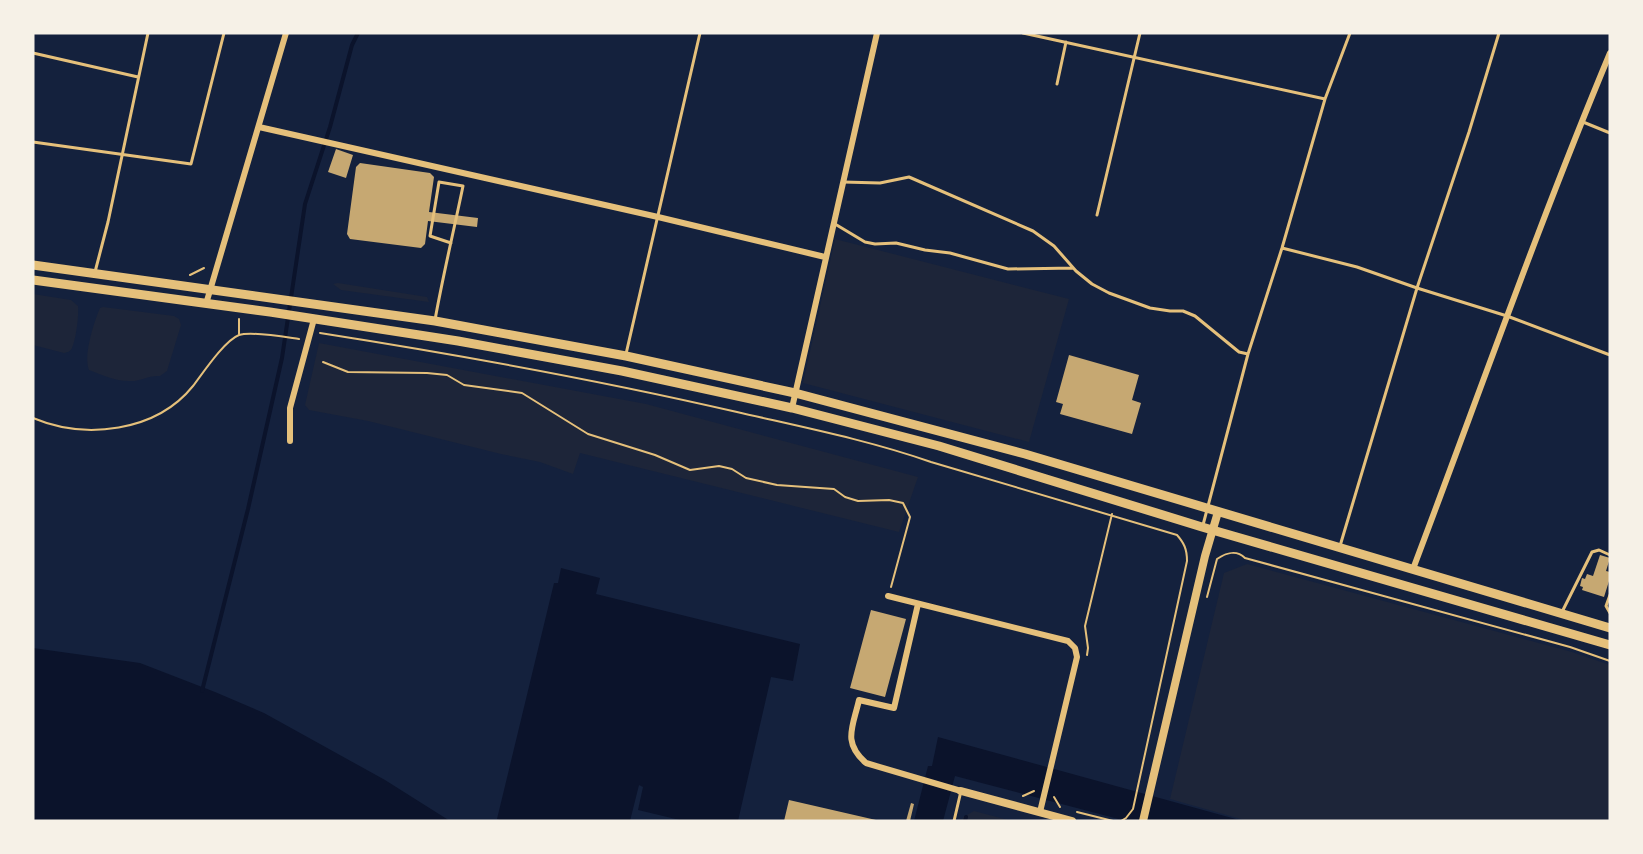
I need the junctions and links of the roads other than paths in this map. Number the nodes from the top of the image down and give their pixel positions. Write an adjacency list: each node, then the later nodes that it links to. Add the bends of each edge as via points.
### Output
1 (148, 33): 14 (lane)
2 (224, 33): 21 (lane, via 191,164)
3 (286, 33): 18 (street)
4 (700, 33): 24 (lane)
5 (877, 33): 22 (street)
6 (1023, 33): 10 (lane)
7 (1140, 33): 13 (lane)
8 (1350, 33): 16 (lane)
9 (1499, 33): 34 (lane)
10 (1066, 42): 13 (lane); 15 (lane)
11 (1610, 52): 17 (street)
12 (33, 53): 14 (lane)
13 (1135, 58): 16 (lane); 23 (lane)
14 (138, 77): 21 (lane)
15 (1057, 84)
16 (1325, 99): 27 (lane)
17 (1581, 122): 19 (lane); 36 (street)
18 (259, 127): 24 (street); 33 (street)
19 (1610, 133)
20 (33, 142): 21 (lane)
21 (122, 155): 31 (lane)
22 (843, 182): 25 (street); 30 (lane, via 880,183 909,177 1034,231)
23 (1097, 214)
24 (658, 217): 28 (street); 41 (lane)
25 (833, 223): 28 (street); 30 (lane, via 875,244 896,243 1008,268)
26 (451, 243): 26 (lane, via 430,236 439,182 463,186); 38 (lane)
27 (1282, 248): 34 (lane, via 1357,267); 39 (lane)
28 (825, 257): 42 (street)
29 (33, 265): 31 (highway)
30 (1073, 268): 39 (lane, via 1109,293 1150,308 1195,316 1239,352)
31 (94, 273): 33 (highway)
32 (33, 280): 35 (highway)
33 (210, 288): 35 (street); 38 (highway)
34 (1417, 288): 36 (lane); 48 (lane)
35 (206, 304): 37 (highway)
36 (1507, 316): 40 (lane); 50 (street)
37 (309, 318): 43 (highway, via 610,369); 44 (street, via 312,332 290,408)
38 (435, 321): 41 (highway)
39 (1248, 354): 45 (lane)
40 (1610, 355)
41 (626, 356): 42 (highway)
42 (795, 393): 43 (street); 45 (highway, via 1025,454)
43 (792, 408): 46 (highway, via 939,446)
44 (290, 441)
45 (1213, 511): 46 (lane); 47 (street); 48 (highway)
46 (1202, 527): 47 (highway)
47 (1213, 530): 57 (highway); 62 (street)
48 (1340, 547): 50 (highway)
49 (1610, 555): 55 (lane, via 1599,550 1592,552)
50 (1413, 569): 55 (highway)
51 (1610, 595): 54 (lane, via 1606,606)
52 (888, 596): 53 (street)
53 (918, 604): 58 (street, via 894,708 859,700 850,741 855,754 866,762); 59 (street, via 1068,641 1075,648 1077,657)
54 (1610, 613)
55 (1562, 614): 56 (highway)
56 (1609, 626)
57 (1610, 645)
58 (958, 790): 59 (street); 60 (lane)
59 (1040, 812): 61 (street)
60 (954, 821)
61 (1072, 821)
62 (1143, 821)

